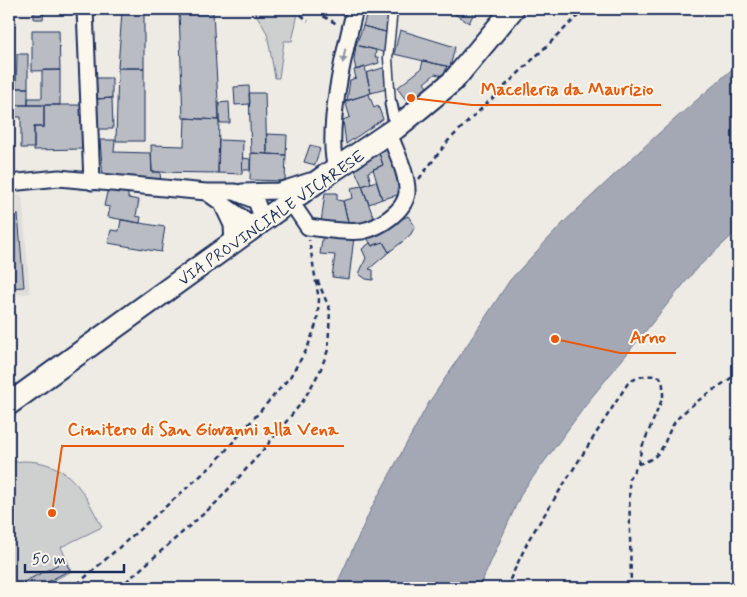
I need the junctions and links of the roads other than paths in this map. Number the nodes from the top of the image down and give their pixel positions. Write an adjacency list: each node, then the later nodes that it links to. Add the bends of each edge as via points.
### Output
1 (85, 9): 8 (street)
2 (355, 9): 7 (street, one-way to 7, via 346,43 336,110)
3 (393, 9): 5 (lane, via 388,58)
4 (513, 9): 6 (main road, VIA PROVINCIALE VICARESE, via 453,81)
5 (391, 104): 6 (street)
6 (393, 130): 7 (main road, VIA PROVINCIALE VICARESE); 12 (street, via 407,192 393,216 364,230 345,232 308,227)
7 (331, 172): 11 (street, via 279,191); 12 (main road, VIA PROVINCIALE VICARESE)
8 (92, 182): 9 (street, via 59,178); 10 (street)
9 (9, 183)
10 (206, 192): 11 (street); 13 (street)
11 (235, 192): 14 (street, via 256,201)
12 (291, 202): 14 (main road, VIA PROVINCIALE VICARESE)
13 (222, 204): 14 (street, via 247,221); 15 (street, via 232,225)
14 (264, 222): 15 (main road, VIA PROVINCIALE VICARESE)
15 (233, 244): 16 (main road, VIA PROVINCIALE VICARESE)
16 (9, 404)

